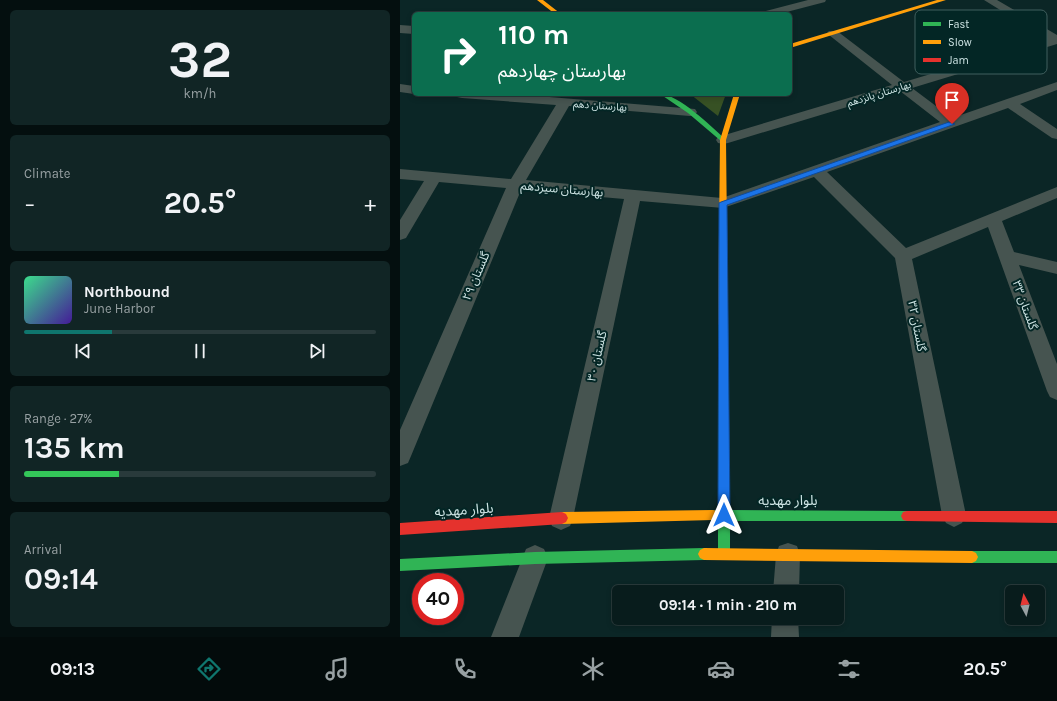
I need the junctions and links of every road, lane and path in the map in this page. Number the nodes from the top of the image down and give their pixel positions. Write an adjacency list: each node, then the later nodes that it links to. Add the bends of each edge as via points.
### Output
1 (540, 0): 6 (street)
2 (821, 0): 7 (street)
3 (943, 0): 10 (street)
4 (989, 0): 5 (street)
5 (1006, 10)
6 (555, 12)
7 (774, 12)
8 (400, 29): 9 (street)
9 (412, 30)
10 (834, 33): 14 (street); 16 (street)
11 (1047, 34): 12 (street)
12 (1057, 40): 13 (street, بهارستان پانزدهم)
13 (1047, 43)
14 (792, 45)
15 (944, 74): 16 (street, بهارستان پانزدهم)
16 (904, 86): 26 (street); 28 (street, بهارستان پانزدهم)
17 (1057, 86): 24 (street)
18 (400, 88): 19 (street)
19 (412, 90)
20 (485, 96): 23 (street, بهارستان دهم)
21 (667, 96): 25 (street)
22 (736, 96): 28 (street)
23 (564, 103): 25 (street, بهارستان دهم); 32 (street, گلستان ۲۹)
24 (1010, 103): 26 (street); 27 (street)
25 (690, 112): 28 (street)
26 (952, 124): 29 (street)
27 (1057, 135)
28 (723, 140): 35 (street)
29 (817, 171): 35 (street); 38 (street)
30 (400, 174): 31 (street, بهارستان سیزدهم)
31 (434, 177): 32 (street, بهارستان سیزدهم); 37 (street)
32 (515, 185): 34 (street, بهارستان سیزدهم); 42 (street, گلستان ۲۹)
33 (1057, 192): 36 (street)
34 (633, 195): 35 (street, بهارستان سیزدهم); 46 (street, گلستان ۳۰)
35 (723, 203): 43 (street)
36 (993, 218): 38 (street); 39 (street, گلستان ۳۳)
37 (400, 234)
38 (902, 256): 44 (street, گلستان ۳۲)
39 (1007, 256): 40 (street); 41 (street, گلستان ۳۳)
40 (1057, 268)
41 (1057, 391)
42 (400, 456)
43 (724, 515): 44 (street, بلوار مهدیه); 46 (street, بلوار مهدیه); 48 (street)
44 (954, 516): 45 (street, بلوار مهدیه)
45 (1057, 517)
46 (561, 518): 47 (street, بلوار مهدیه)
47 (400, 529)
48 (724, 554): 49 (street); 51 (street)
49 (788, 555): 50 (street); 53 (street)
50 (1057, 557)
51 (535, 558): 52 (street); 55 (street)
52 (400, 565)
53 (786, 585)
54 (786, 625): 56 (street)
55 (505, 637)
56 (785, 637)

